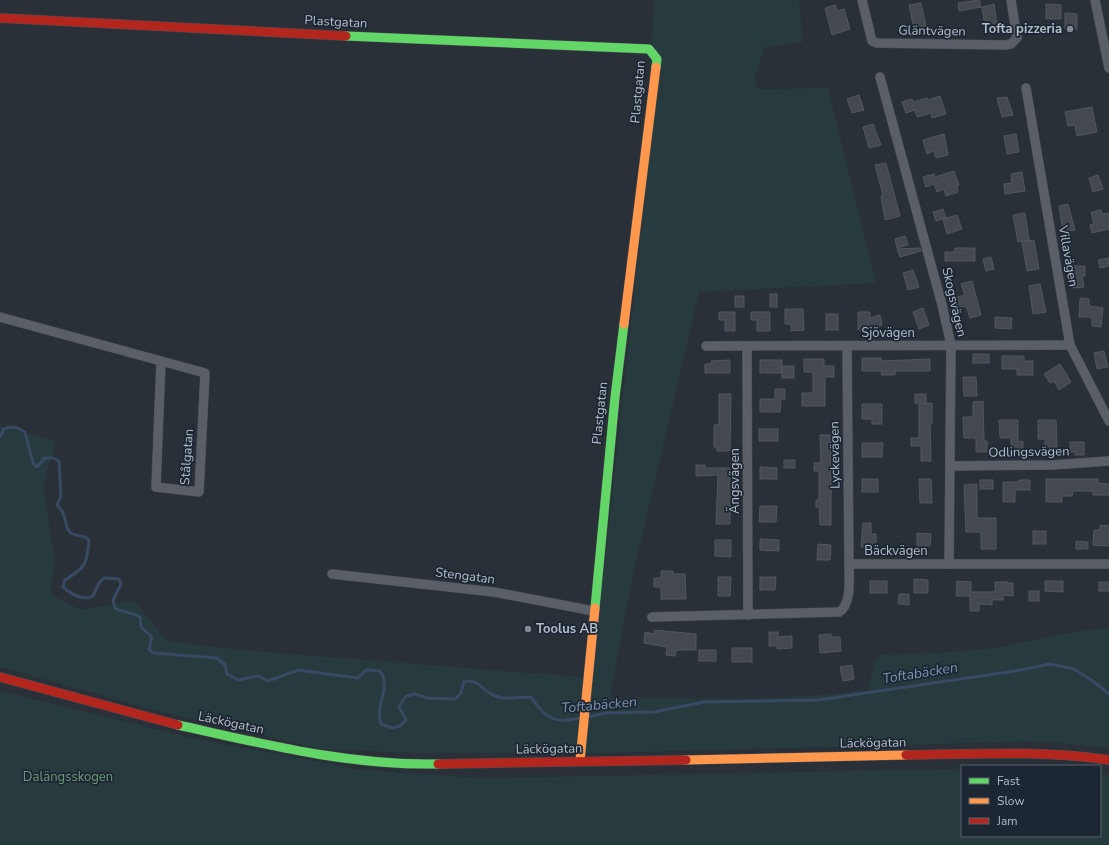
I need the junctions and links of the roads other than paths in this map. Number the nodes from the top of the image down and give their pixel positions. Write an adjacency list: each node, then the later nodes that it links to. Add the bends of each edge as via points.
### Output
1 (862, 0): 2 (street, Gläntvägen, via 872,41 877,43 1005,45 1015,41 1017,30)
2 (1011, 0)
3 (1095, 0): 5 (street)
4 (0, 18): 22 (street, Plastgatan, via 649,49 656,59 615,397)
5 (1109, 68)
6 (880, 77): 9 (street, Skogsvägen)
7 (1026, 88): 10 (street, Villavägen)
8 (0, 317): 14 (street, Stålgatan)
9 (951, 345): 10 (street, Sjövägen); 12 (street, Sjövägen); 17 (street, Skogsvägen)
10 (1070, 345): 15 (street, Villavägen)
11 (706, 346): 13 (street, Sjövägen)
12 (847, 346): 13 (street, Sjövägen); 18 (street, Lyckevägen)
13 (747, 347): 23 (street, Ängsvägen)
14 (161, 361): 14 (street, Stålgatan, via 205,373 199,492 156,488)
15 (1109, 421)
16 (1109, 461): 17 (street, Odlingsvägen, via 1052,465)
17 (950, 466): 19 (street, Skogsvägen)
18 (849, 564): 19 (street, Bäckvägen); 23 (street, Bäckvägen, via 846,606 839,612)
19 (949, 564): 20 (street, Bäckvägen)
20 (1109, 564)
21 (332, 574): 22 (street, Stengatan, via 494,592)
22 (594, 611): 27 (street, Plastgatan)
23 (748, 615): 24 (street, Bäckvägen)
24 (652, 617)
25 (0, 677): 27 (street, Läckögatan, via 177,725 326,757 412,765)
26 (1109, 760): 27 (street, Läckögatan, via 1077,755 1011,753)
27 (580, 761)

